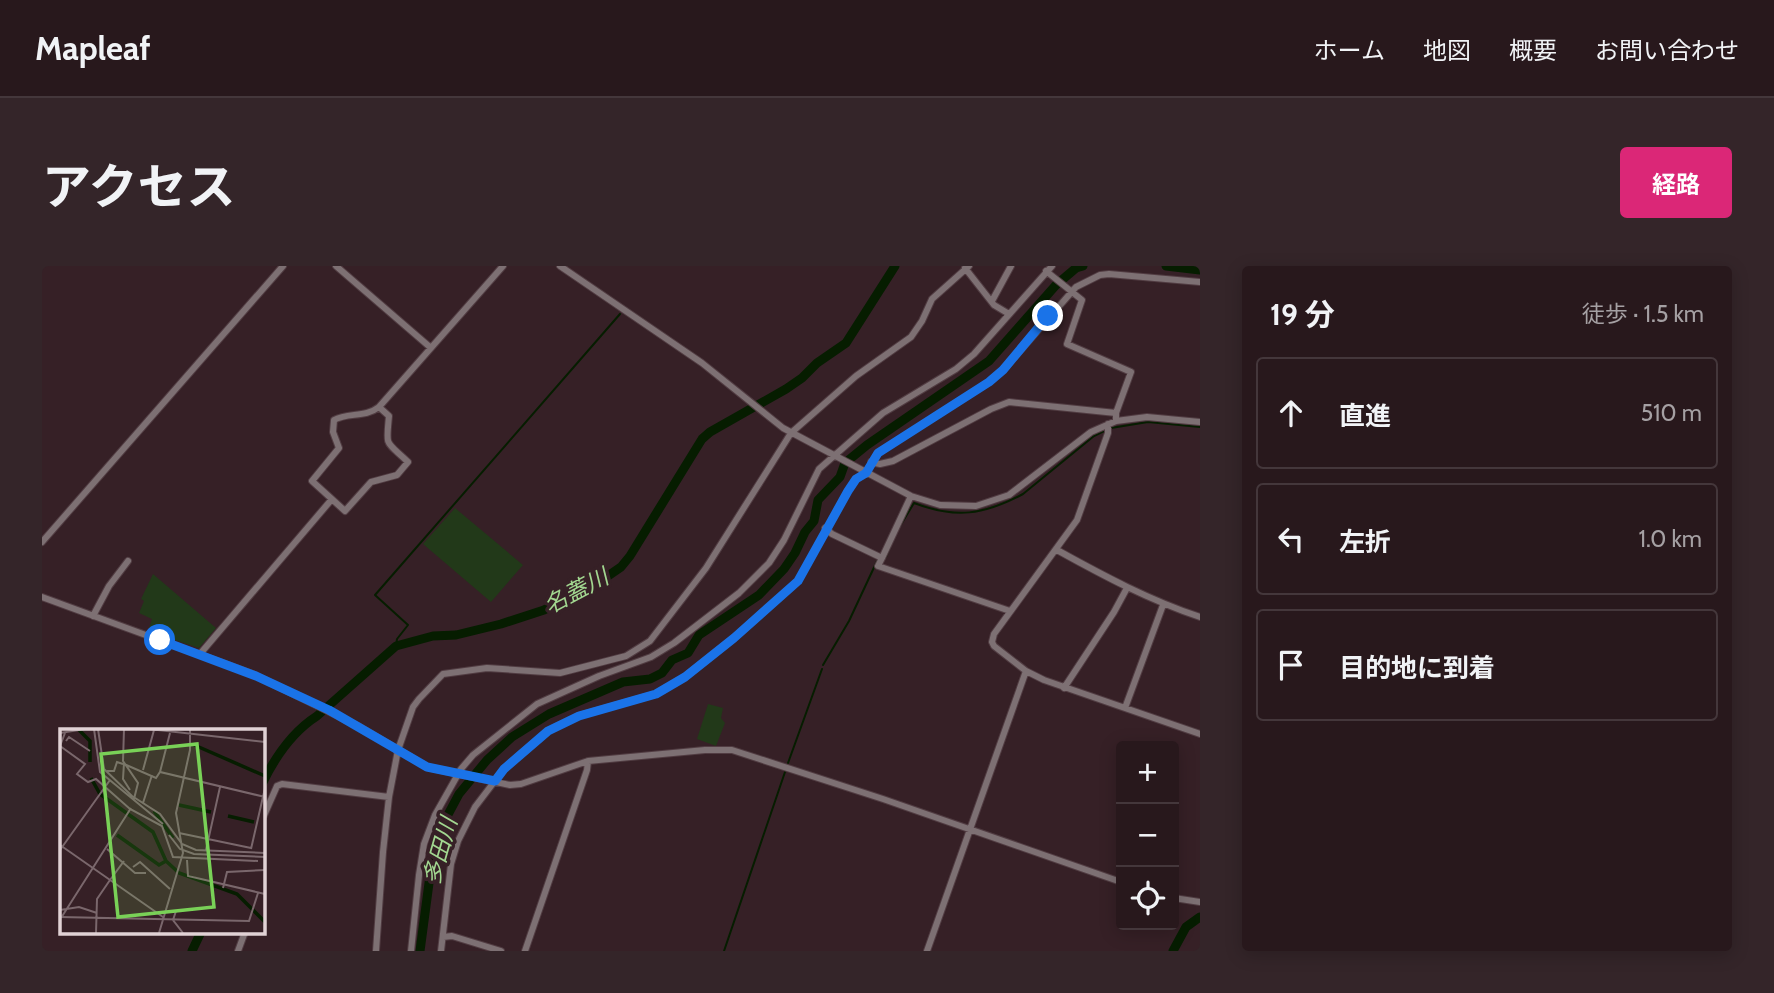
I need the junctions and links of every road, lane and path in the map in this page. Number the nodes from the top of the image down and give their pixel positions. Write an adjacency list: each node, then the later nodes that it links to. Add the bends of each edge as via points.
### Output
1 (283, 266): 23 (street)
2 (336, 266): 12 (street)
3 (503, 266): 12 (street)
4 (560, 266): 16 (street, via 702,363)
5 (1011, 266): 10 (street)
6 (966, 267): 10 (street); 16 (street, via 932,299 911,337 856,376)
7 (1049, 270): 9 (street); 11 (street)
8 (1200, 282): 9 (street, via 1109,274 1088,280)
9 (1072, 292): 15 (street, via 1082,303 1067,344 1131,372); 18 (street, via 989,382 878,453)
10 (992, 301): 11 (street)
11 (1009, 314): 17 (street, via 966,362 883,413)
12 (431, 348): 13 (street)
13 (379, 407): 21 (street, via 368,414 334,420 338,450 312,481); 21 (street, via 389,416 387,442 408,462 397,475 371,482 347,510)
14 (1200, 422): 15 (street, via 1147,417)
15 (1111, 423): 18 (street, via 1009,402 893,461); 20 (street, via 1091,432 998,500 954,506); 24 (street, via 1077,520)
16 (791, 433): 17 (street); 38 (street, via 706,568 650,641 626,656 560,673 487,668 443,674 415,704)
17 (836, 457): 19 (street); 40 (street, via 820,469 769,564 739,593 651,657 537,704 473,755)
18 (872, 462): 19 (street)
19 (864, 472): 20 (street); 22 (street)
20 (912, 496): 25 (street)
21 (332, 499): 33 (street)
22 (825, 528): 25 (street); 41 (street, via 791,590 685,677 656,694 579,716 548,731)
23 (42, 542)
24 (1057, 550): 27 (street); 30 (street)
25 (882, 558): 30 (street, via 878,566)
26 (128, 561): 31 (street)
27 (1127, 588): 29 (street); 35 (street)
28 (42, 597): 31 (street)
29 (1163, 605): 32 (street); 36 (street)
30 (1010, 611): 34 (street, via 992,642)
31 (93, 616): 33 (street)
32 (1200, 617)
33 (200, 654): 38 (street, via 329,710)
34 (1026, 671): 35 (street); 44 (street)
35 (1064, 688): 36 (street)
36 (1125, 708): 37 (street)
37 (1200, 734)
38 (398, 750): 40 (street, via 427,767); 42 (street)
39 (588, 761): 41 (street, via 530,783); 44 (street, via 732,750); 55 (street)
40 (461, 774): 41 (street); 52 (street, via 435,815 424,844)
41 (493, 781): 49 (street, via 458,841)
42 (389, 797): 43 (street, via 282,784); 51 (street)
43 (264, 815)
44 (969, 829): 45 (street); 56 (street)
45 (1116, 880)
46 (1179, 899): 47 (street)
47 (1200, 902)
48 (245, 934): 50 (street)
49 (443, 937): 53 (street); 54 (street)
50 (238, 951)
51 (376, 951)
52 (411, 951)
53 (441, 951)
54 (501, 951)
55 (524, 951)
56 (927, 951)

